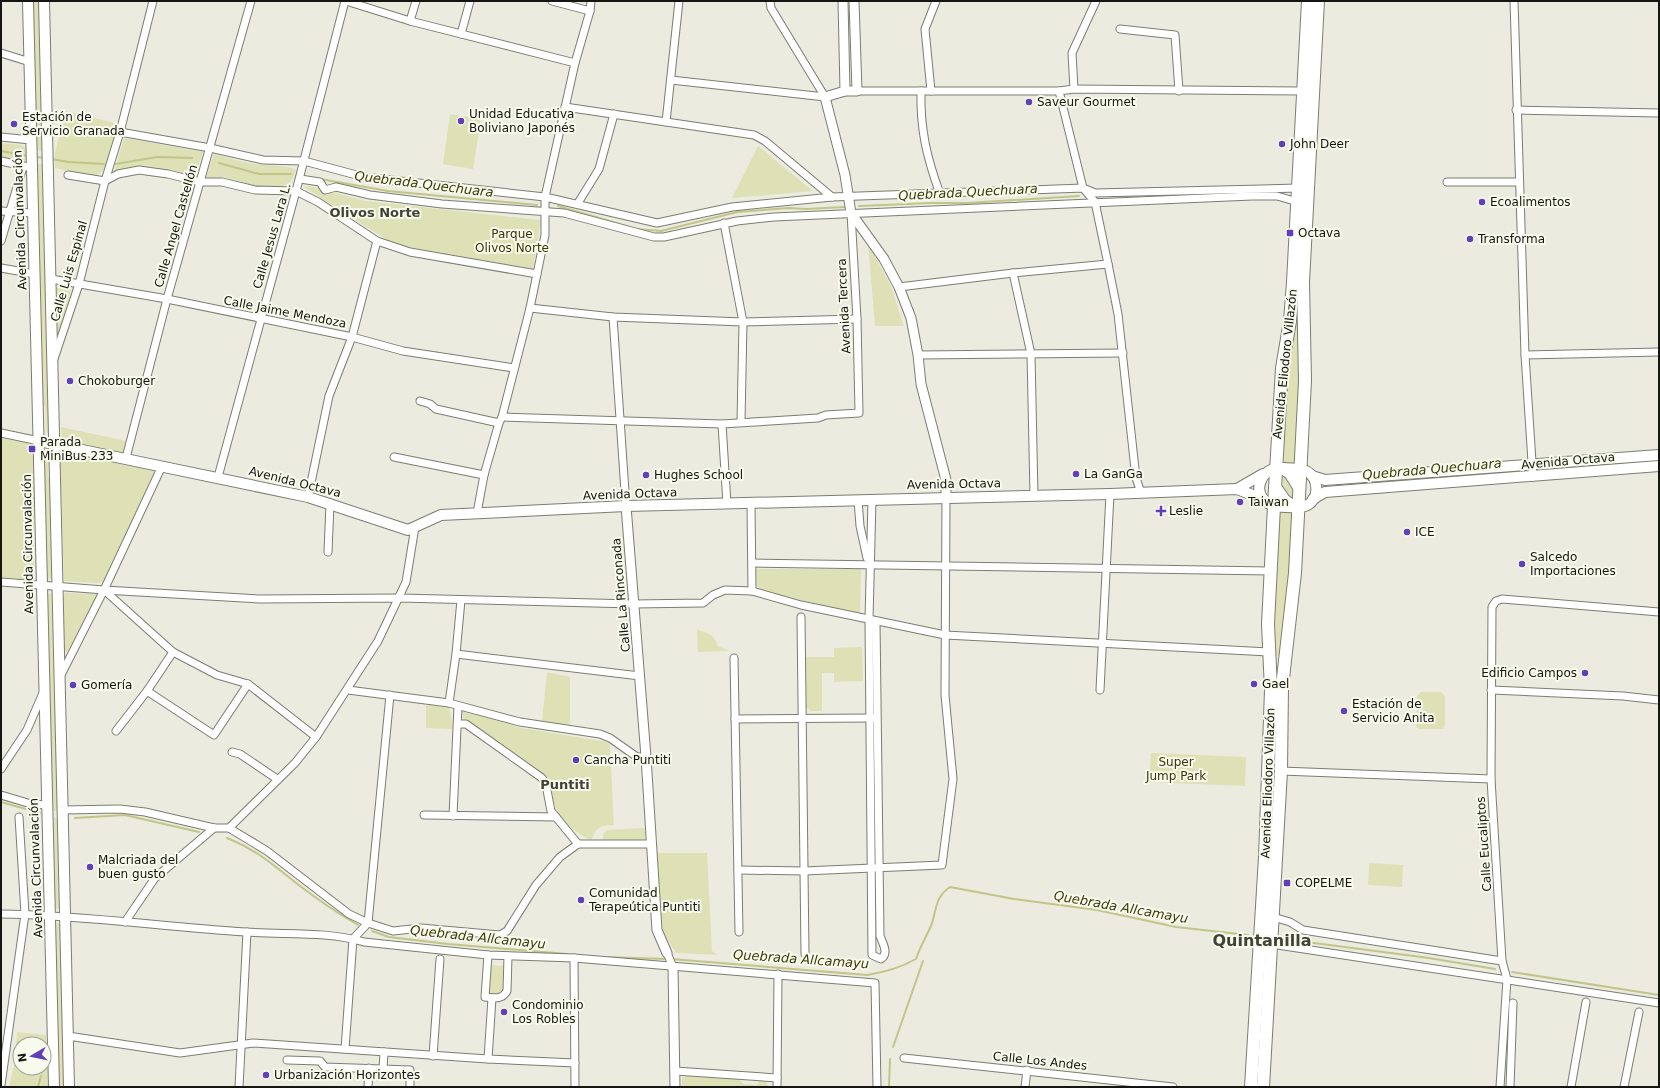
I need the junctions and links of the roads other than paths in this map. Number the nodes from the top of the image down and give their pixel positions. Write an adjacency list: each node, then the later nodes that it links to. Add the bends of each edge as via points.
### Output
1 (28, 1): 24 (main road, Avenida Circunvalación)
2 (44, 1): 77 (main road)
3 (153, 1): 41 (street, Calle Luis Espinal)
4 (251, 1): 44 (street, Calle Angel Castellón)
5 (346, 1): 20 (street); 46 (street, Calle Jesus Lara L.)
6 (416, 1): 20 (street)
7 (470, 1): 22 (street)
8 (552, 1): 19 (street)
9 (591, 1): 19 (street)
10 (679, 1): 26 (street)
11 (770, 1): 35 (street)
12 (843, 1): 28 (street)
13 (854, 1): 29 (street)
14 (936, 1): 31 (street, via 925,29)
15 (1096, 1): 27 (street, via 1072,53)
16 (1308, 1): 34 (highway, Avenida Eliodoro Villazón)
17 (1318, 1): 108 (highway, Avenida Eliodoro Villazón, via 1303,282 1305,381)
18 (1514, 1): 37 (street)
19 (590, 11): 25 (street)
20 (410, 21): 22 (street)
21 (1120, 29): 33 (street, via 1175,35)
22 (461, 34): 25 (street)
23 (1, 53): 24 (street)
24 (30, 62): 43 (main road, Avenida Circunvalación)
25 (575, 63): 36 (street)
26 (671, 80): 35 (street); 40 (street)
27 (1074, 89): 32 (street); 33 (street)
28 (845, 91): 29 (street); 35 (street)
29 (856, 91): 30 (street)
30 (921, 91): 31 (street); 57 (street, via 920,114 926,154)
31 (931, 91): 32 (street)
32 (1059, 91): 54 (street)
33 (1179, 91): 34 (street)
34 (1303, 91): 55 (highway, Avenida Eliodoro Villazón)
35 (824, 97): 60 (street, Avenida Tercera)
36 (565, 107): 39 (street); 58 (street)
37 (1516, 110): 38 (street); 53 (street)
38 (1659, 113)
39 (614, 114): 40 (street); 63 (street, via 599,169)
40 (666, 122): 59 (street, via 754,134)
41 (120, 132): 44 (street); 50 (street, Calle Luis Espinal)
42 (1, 137): 43 (street)
43 (31, 145): 47 (main road, Avenida Circunvalación)
44 (210, 148): 46 (street, via 262,160); 51 (street, Calle Angel Castellón)
45 (1, 160): 47 (street)
46 (304, 161): 49 (street, Calle Jesus Lara L.); 58 (street, via 364,177)
47 (29, 166): 65 (street); 66 (main road, Avenida Circunvalación)
48 (68, 175): 50 (street)
49 (300, 179): 56 (street, Calle Jesus Lara L.); 67 (street, via 320,182 325,190 336,187 370,195 442,204)
50 (105, 181): 51 (street, via 118,174 138,170); 78 (street, Calle Luis Espinal)
51 (200, 182): 56 (street, via 222,182 255,190); 80 (street, Calle Angel Castellón)
52 (1447, 182): 53 (street)
53 (1519, 182): 91 (street)
54 (1083, 188): 55 (street, via 1095,193); 57 (street); 61 (street)
55 (1298, 188): 62 (highway, Avenida Eliodoro Villazón)
56 (296, 191): 71 (street, via 318,202); 83 (street, Calle Jesus Lara L.)
57 (940, 194): 60 (street)
58 (545, 197): 63 (street); 67 (street)
59 (832, 197): 60 (street); 63 (street, via 732,207 657,223)
60 (849, 198): 68 (street, Avenida Tercera)
61 (1095, 202): 62 (street, via 1277,196); 68 (street); 72 (street)
62 (1298, 202): 109 (highway, Avenida Eliodoro Villazón, via 1293,290 1282,368)
63 (578, 203)
64 (1, 211): 65 (street)
65 (9, 211): 66 (street); 70 (street)
66 (33, 213): 75 (main road, Avenida Circunvalación)
67 (546, 213): 69 (street, via 564,213 654,238); 76 (street, via 545,235)
68 (851, 213): 69 (street, via 774,217); 79 (street, via 884,259); 84 (street, Avenida Tercera)
69 (724, 223): 85 (street)
70 (1, 241)
71 (377, 241): 76 (street, via 410,252); 86 (street)
72 (1108, 264): 74 (street); 88 (street)
73 (1, 268): 75 (street)
74 (1013, 273): 79 (street); 90 (street)
75 (35, 274): 100 (main road, Avenida Circunvalación)
76 (537, 274): 81 (street)
77 (51, 279): 78 (street, Calle Jaime Mendoza); 92 (main road)
78 (79, 284): 80 (street, Calle Jaime Mendoza); 92 (street, Calle Luis Espinal)
79 (899, 287): 89 (street, via 911,318)
80 (167, 300): 83 (street, Calle Jaime Mendoza); 104 (street, Calle Angel Castellón)
81 (530, 308): 82 (street); 93 (street)
82 (613, 317): 85 (street); 96 (street, Calle La Rinconada)
83 (260, 319): 86 (street, Calle Jaime Mendoza); 112 (street, Calle Jesus Lara L.)
84 (857, 319): 85 (street); 97 (street, Avenida Tercera, via 859,413)
85 (743, 322): 97 (street)
86 (352, 337): 93 (street, Calle Jaime Mendoza, via 403,351); 120 (street, via 328,396)
87 (1659, 352): 91 (street)
88 (1123, 353): 90 (street); 117 (street, via 1136,478)
89 (918, 354): 90 (street); 121 (street, via 921,384 946,480)
90 (1031, 354): 119 (street)
91 (1525, 355): 105 (street)
92 (52, 366): 101 (main road)
93 (514, 368): 95 (street)
94 (420, 401): 95 (street, via 436,409)
95 (500, 420): 96 (street); 110 (street)
96 (620, 421): 98 (street); 129 (street, Calle La Rinconada)
97 (741, 422): 98 (street)
98 (722, 424): 127 (street)
99 (1, 433): 100 (street)
100 (39, 441): 101 (main road, Avenida Octava); 140 (main road, Avenida Circunvalación)
101 (53, 444): 104 (main road, Avenida Octava); 141 (main road)
102 (1659, 455): 105 (main road, Avenida Octava)
103 (394, 457): 110 (street)
104 (126, 458): 106 (main road, Avenida Octava)
105 (1533, 465): 111 (main road, Avenida Octava, via 1325,480); 113 (street)
106 (162, 466): 112 (main road, Avenida Octava); 142 (street)
107 (1659, 466): 113 (main road, Avenida Octava)
108 (1300, 469): 109 (main road); 111 (main road, Avenida Octava); 115 (highway, Avenida Eliodoro Villazón)
109 (1275, 470): 114 (highway, Avenida Eliodoro Villazón); 115 (highway, via 1290,473); 116 (main road, Avenida Octava); 126 (main road, via 1259,483 1259,489)
110 (484, 475): 131 (street)
111 (1312, 476): 123 (main road, via 1317,486)
112 (218, 477): 120 (main road, Avenida Octava)
113 (1534, 477): 123 (main road, Avenida Octava, via 1325,492)
114 (1275, 487): 126 (highway, Avenida Eliodoro Villazón); 130 (highway, via 1284,500)
115 (1299, 487): 130 (highway, Avenida Eliodoro Villazón)
116 (1237, 488): 117 (main road, Avenida Octava); 126 (main road, Avenida Octava)
117 (1141, 493): 118 (main road, Avenida Octava)
118 (1110, 494): 119 (main road, Avenida Octava); 137 (street)
119 (1034, 496): 121 (main road, Avenida Octava)
120 (308, 497): 125 (main road, Avenida Octava)
121 (946, 497): 122 (main road, Avenida Octava); 136 (street)
122 (872, 499): 124 (main road, Avenida Octava); 135 (street)
123 (1313, 499): 130 (main road, Avenida Octava, via 1305,506)
124 (858, 500): 128 (main road, Avenida Octava); 135 (street, via 860,526)
125 (330, 503): 132 (main road, Avenida Octava, via 398,528 408,530); 133 (street)
126 (1268, 503): 130 (main road); 138 (highway, Avenida Eliodoro Villazón)
127 (727, 504): 128 (main road, Avenida Octava); 129 (main road, Avenida Octava)
128 (751, 504): 134 (street)
129 (626, 506): 131 (main road, Avenida Octava); 146 (street, Calle La Rinconada)
130 (1295, 506): 177 (highway, Avenida Eliodoro Villazón, via 1296,574 1282,687)
131 (477, 513): 132 (main road, Avenida Octava, via 441,515)
132 (415, 527): 144 (street, via 406,582)
133 (328, 552)
134 (752, 563): 135 (street); 143 (street)
135 (869, 566): 136 (street); 149 (street)
136 (946, 567): 137 (street); 150 (street)
137 (1106, 568): 138 (street); 151 (street)
138 (1270, 571): 153 (highway, Avenida Eliodoro Villazón)
139 (1, 582): 140 (street)
140 (42, 584): 141 (street); 159 (main road, Avenida Circunvalación)
141 (58, 586): 142 (street); 157 (main road)
142 (104, 590): 144 (street, via 260,599); 152 (street); 157 (street)
143 (752, 591): 146 (street, via 725,590 703,603); 149 (street)
144 (400, 598): 145 (street); 160 (street, via 378,641)
145 (461, 600): 146 (street); 154 (street)
146 (633, 604): 156 (street, Calle La Rinconada)
147 (1659, 612): 162 (street, Calle Eucaliptos, via 1502,599 1496,601 1492,606)
148 (801, 617): 168 (street)
149 (872, 621): 150 (street); 169 (street)
150 (945, 635): 151 (street); 191 (street, via 946,695 953,779 942,864)
151 (1103, 644): 153 (street); 161 (street)
152 (173, 652): 158 (street, via 218,675); 163 (street)
153 (1269, 652): 247 (highway, Avenida Eliodoro Villazón, via 1271,690 1266,835)
154 (456, 654): 156 (street); 166 (street)
155 (734, 658): 170 (street)
156 (640, 676): 175 (street, Calle La Rinconada)
157 (60, 677): 182 (main road)
158 (248, 684): 163 (street, via 214,735); 173 (street)
159 (45, 689): 176 (street, via 27,730); 181 (main road, Avenida Circunvalación)
160 (348, 690): 164 (street); 173 (street)
161 (1100, 690)
162 (1491, 690): 165 (street); 179 (street, Calle Eucaliptos)
163 (147, 691): 172 (street)
164 (390, 695): 166 (street); 200 (street)
165 (1659, 700)
166 (449, 703): 167 (street)
167 (458, 706): 171 (street); 175 (street, via 520,722 600,734 637,757)
168 (802, 718): 169 (street); 170 (street); 193 (street)
169 (874, 718): 191 (street)
170 (735, 719): 192 (street)
171 (458, 724): 184 (street); 186 (street, via 466,724 542,778 546,785 551,811)
172 (116, 731)
173 (316, 737): 178 (street, via 295,763)
174 (232, 752): 178 (street, via 240,754)
175 (646, 756): 190 (street, Calle La Rinconada)
176 (1, 769)
177 (1281, 771): 179 (street); 198 (highway, Avenida Eliodoro Villazón)
178 (277, 779): 188 (street)
179 (1491, 779): 211 (street, Calle Eucaliptos)
180 (1, 795): 181 (street, via 31,804)
181 (47, 805): 196 (main road, Avenida Circunvalación)
182 (62, 810): 187 (street, via 120,809 146,812); 197 (main road)
183 (424, 815): 184 (street)
184 (453, 816): 186 (street)
185 (19, 817): 195 (street)
186 (556, 817): 189 (street)
187 (214, 828): 188 (street); 199 (street, via 155,878)
188 (229, 828): 200 (street, via 267,851 349,914)
189 (578, 844): 190 (street); 200 (street, via 560,857 536,885 507,931 500,935 421,928 393,931)
190 (651, 844): 205 (street, Calle La Rinconada, via 657,930)
191 (875, 868): 191 (street, via 872,955 881,959 886,952 880,936); 193 (street)
192 (738, 870): 193 (street); 202 (street)
193 (804, 871): 206 (street)
194 (1, 914): 195 (street)
195 (25, 914): 196 (street); 234 (street)
196 (51, 915): 197 (street); 236 (main road, Avenida Circunvalación)
197 (65, 917): 199 (street); 220 (main road)
198 (1273, 917): 204 (highway, Avenida Eliodoro Villazón); 211 (street, via 1290,922 1303,930)
199 (125, 922): 201 (street)
200 (368, 923): 203 (street)
201 (247, 932): 203 (street, via 311,934); 221 (street)
202 (739, 932)
203 (353, 939): 207 (street); 222 (street)
204 (1271, 944): 214 (street); 248 (highway, Avenida Eliodoro Villazón)
205 (667, 953): 212 (street)
206 (805, 954)
207 (488, 955): 208 (street); 215 (street, via 485,997)
208 (508, 956): 209 (street); 215 (street, via 507,991 501,998)
209 (574, 958): 212 (street); 228 (street)
210 (440, 960): 224 (street)
211 (1502, 961): 214 (street, Calle Eucaliptos)
212 (672, 965): 213 (street); 232 (street)
213 (778, 974): 233 (street); 244 (street, via 876,983)
214 (1507, 979): 218 (street); 249 (street, Calle Eucaliptos)
215 (492, 998): 226 (street)
216 (1586, 1002): 251 (street)
217 (1513, 1003): 250 (street)
218 (1659, 1003)
219 (1639, 1012): 252 (street)
220 (68, 1036): 221 (street, via 180,1054); 237 (main road)
221 (240, 1044): 222 (street); 238 (street)
222 (344, 1049): 223 (street)
223 (384, 1052): 224 (street); 230 (street)
224 (433, 1056): 226 (street)
225 (904, 1058): 231 (street, Calle Los Andes)
226 (488, 1059): 228 (street)
227 (287, 1060): 229 (street, via 320,1061 325,1067)
228 (575, 1063): 241 (street)
229 (369, 1068): 230 (street); 239 (street)
230 (384, 1069): 240 (street, via 410,1070)
231 (1027, 1070): 235 (street, Calle Los Andes); 245 (street)
232 (675, 1071): 233 (street); 242 (street)
233 (777, 1078): 243 (street)
234 (1, 1085)
235 (1140, 1085): 246 (street, Calle Los Andes)
236 (54, 1087)
237 (69, 1087)
238 (238, 1087)
239 (368, 1087)
240 (410, 1087)
241 (575, 1087)
242 (675, 1087)
243 (777, 1087)
244 (876, 1087)
245 (1025, 1087)
246 (1173, 1087)
247 (1251, 1087)
248 (1263, 1087)
249 (1500, 1087)
250 (1510, 1087)
251 (1571, 1087)
252 (1624, 1087)

